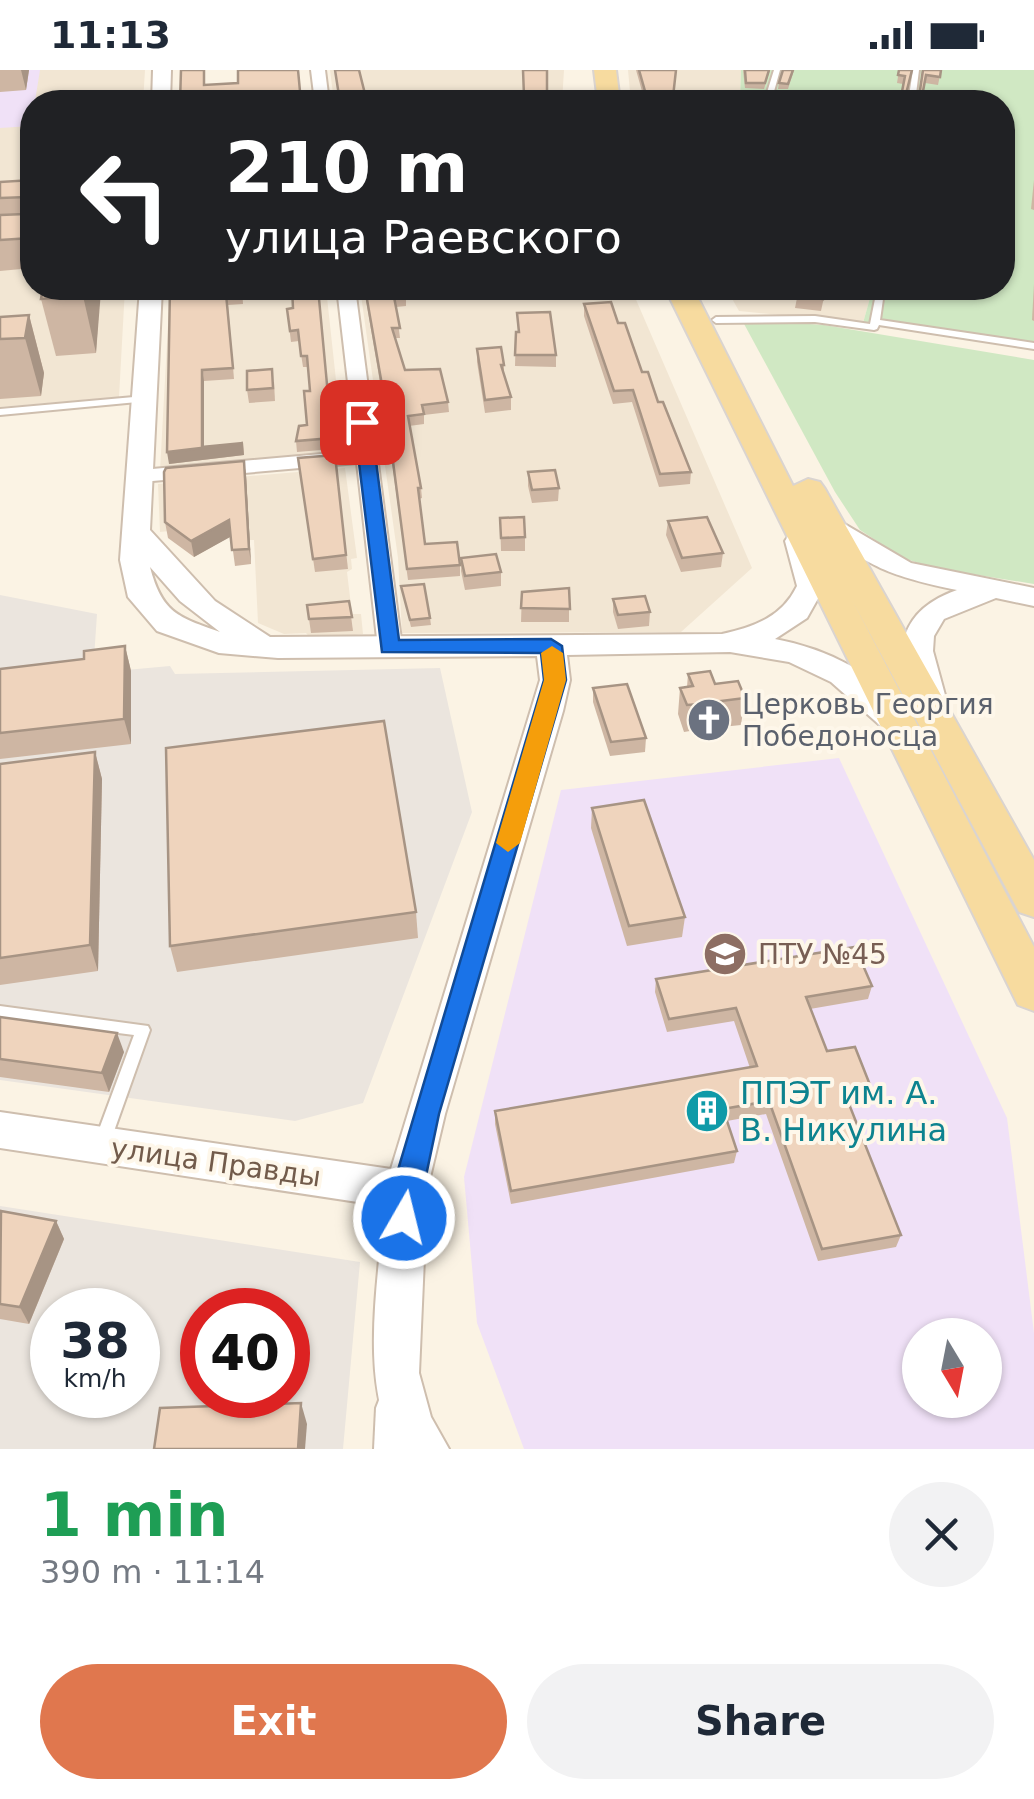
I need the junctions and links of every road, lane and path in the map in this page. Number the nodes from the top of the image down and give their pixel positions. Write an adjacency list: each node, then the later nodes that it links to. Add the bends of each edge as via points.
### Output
1 (150, 300): 9 (street)
2 (347, 300): 11 (street)
3 (686, 300): 13 (main road)
4 (705, 300): 6 (main road)
5 (879, 300): 7 (lane)
6 (716, 320): 7 (lane, via 815,319 874,327); 13 (main road)
7 (875, 322): 8 (lane)
8 (1034, 346)
9 (145, 399): 10 (lane); 12 (street)
10 (0, 412)
11 (366, 456): 12 (street); 18 (street)
12 (141, 476): 18 (street, via 134,560 143,597 168,624 219,643)
13 (809, 521): 14 (street, via 903,570); 16 (street, via 806,600 773,628); 19 (main road)
14 (998, 589): 15 (street); 19 (street, via 953,599 924,618)
15 (1034, 597)
16 (722, 644): 17 (street); 19 (street, via 824,660)
17 (551, 646): 18 (street); 25 (street, via 551,696)
18 (390, 647)
19 (919, 723): 20 (main road); 21 (main road)
20 (1034, 900)
21 (1034, 992)
22 (0, 1012): 24 (lane, via 142,1030)
23 (0, 1130): 24 (street, улица Правды)
24 (102, 1145): 25 (street, улица Правды)
25 (406, 1190): 26 (street)
26 (396, 1373): 27 (street); 28 (street, via 411,1429)
27 (392, 1449)
28 (426, 1449)

